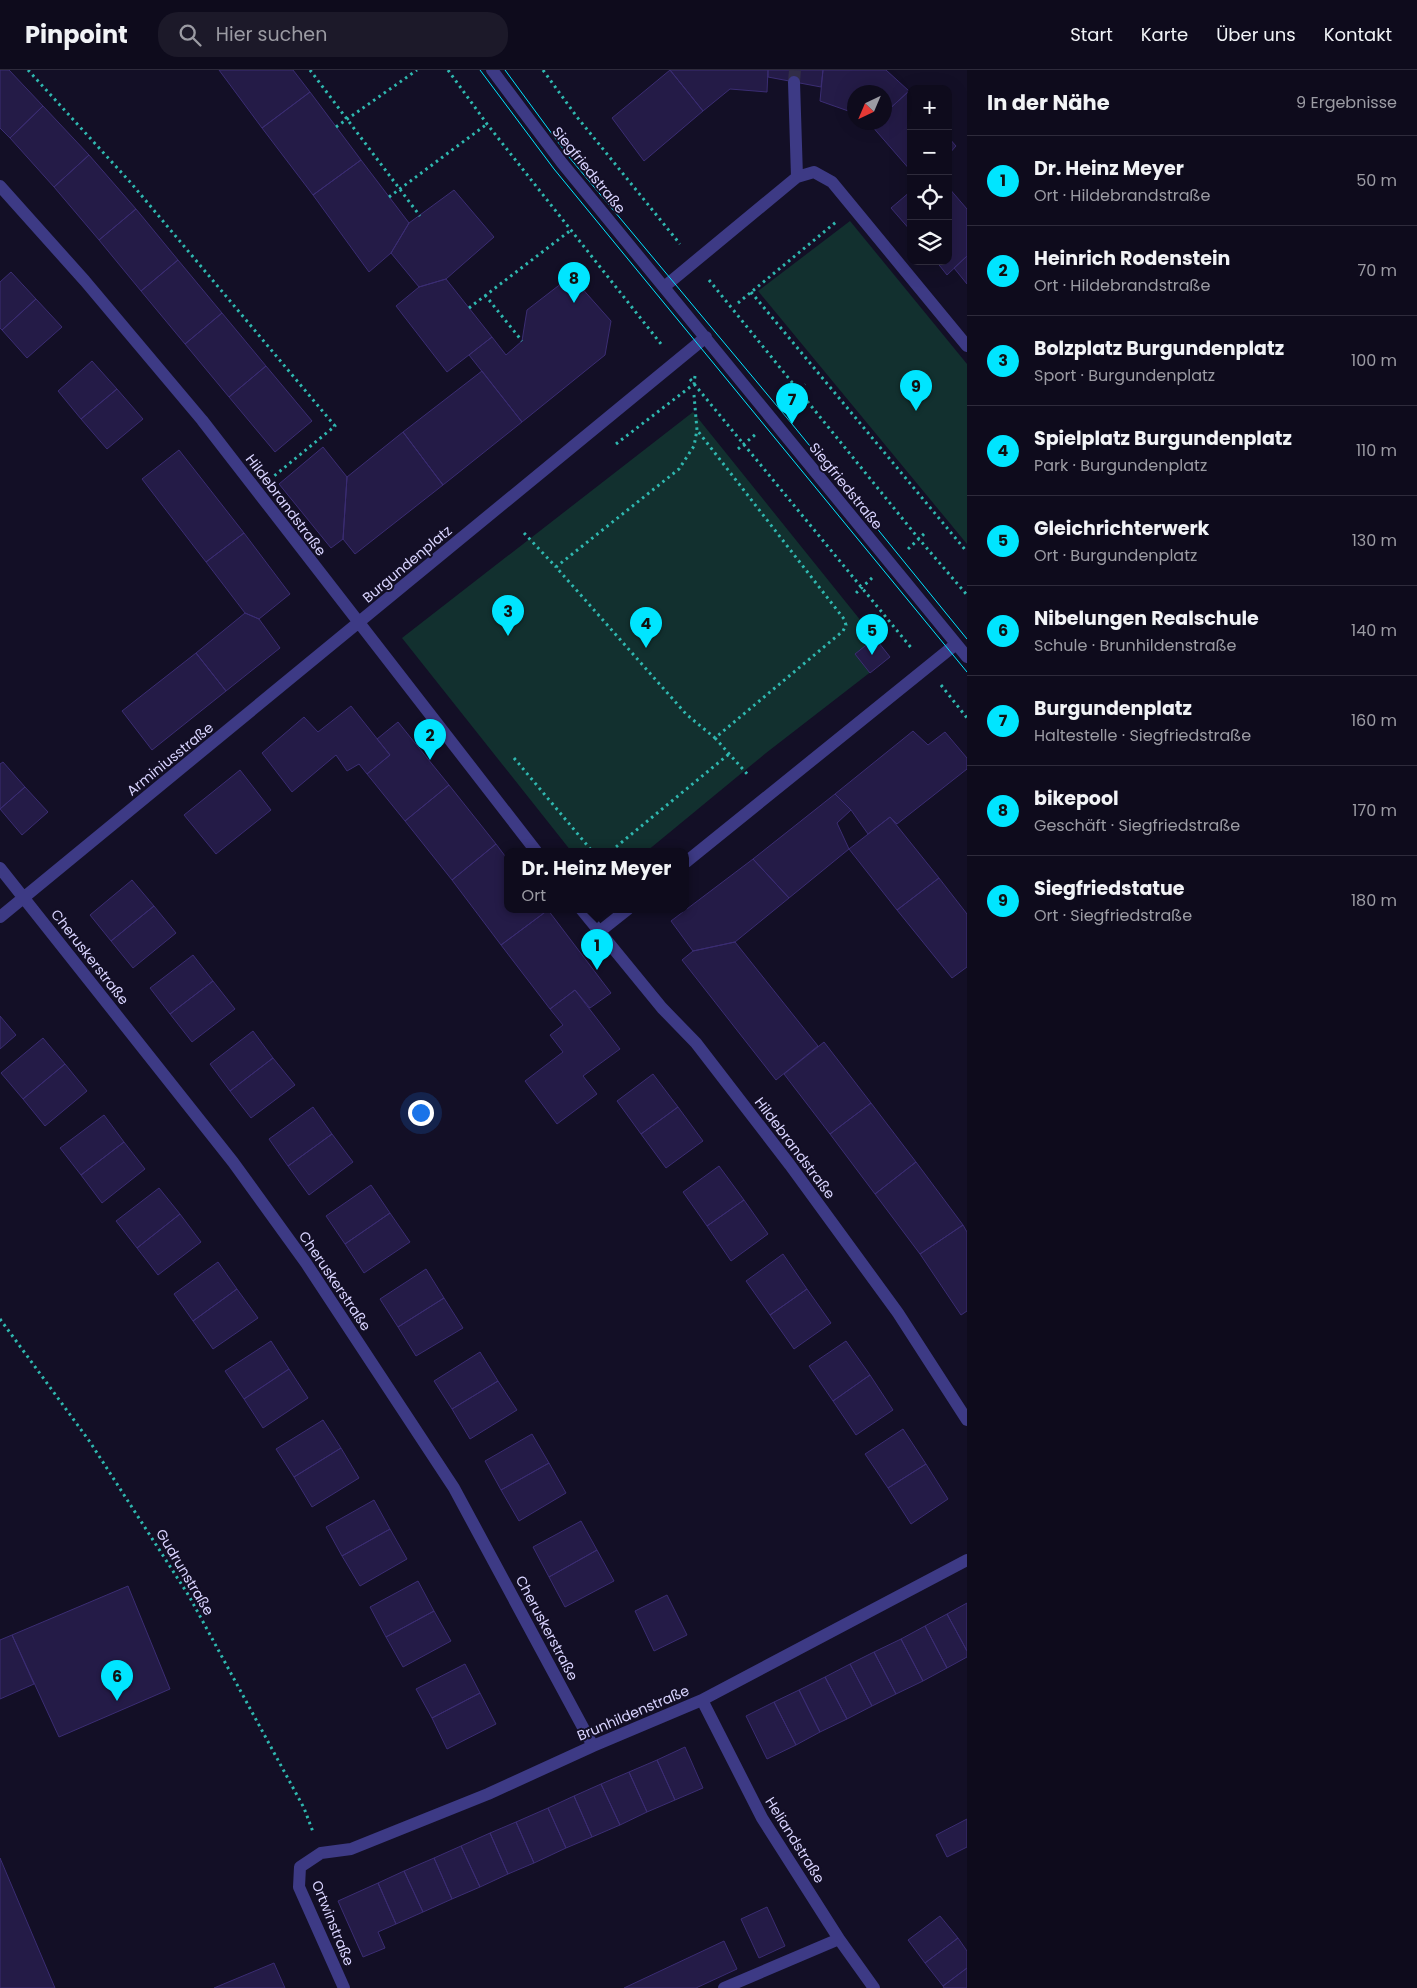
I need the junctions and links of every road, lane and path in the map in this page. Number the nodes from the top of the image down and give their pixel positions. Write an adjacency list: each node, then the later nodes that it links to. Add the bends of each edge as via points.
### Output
1 (28, 70): 37 (path, via 131,183 335,426)
2 (310, 70): 8 (path)
3 (416, 70): 8 (path)
4 (448, 70): 9 (path)
5 (492, 70): 19 (street, Siegfriedstraße, via 562,163)
6 (543, 70): 18 (path, via 577,117)
7 (794, 82): 11 (street)
8 (347, 119): 10 (path); 13 (path)
9 (487, 124): 13 (path); 17 (path)
10 (336, 127)
11 (796, 177): 18 (street); 27 (street, via 814,172 832,182)
12 (0, 186): 48 (street, Hildebrandstraße, via 202,420)
13 (400, 189): 14 (path); 15 (path)
14 (389, 197)
15 (420, 216)
16 (837, 222): 20 (path)
17 (571, 230): 21 (path); 24 (path)
18 (695, 262): 19 (street); 30 (path)
19 (664, 287): 25 (street, Siegfriedstraße)
20 (751, 292): 22 (path); 42 (path)
21 (485, 296): 23 (path); 26 (path)
22 (738, 303)
23 (469, 308)
24 (651, 332)
25 (706, 337): 48 (street, Burgundenplatz); 49 (street, Siegfriedstraße)
26 (522, 341)
27 (967, 346)
28 (805, 384): 30 (path)
29 (700, 390): 35 (path)
30 (799, 390): 32 (path); 40 (path)
31 (694, 395): 33 (path)
32 (786, 402)
33 (697, 430): 43 (path, via 694,446 679,469); 54 (path, via 846,625 843,631)
34 (758, 432): 35 (path)
35 (744, 444): 36 (path); 45 (path)
36 (738, 448)
37 (270, 478)
38 (524, 533): 43 (path)
39 (925, 533): 40 (path)
40 (919, 539): 41 (path); 47 (path)
41 (907, 549)
42 (967, 552)
43 (556, 567): 54 (path, via 686,714)
44 (878, 573): 45 (path)
45 (862, 587): 46 (path); 50 (path)
46 (856, 593)
47 (967, 596)
48 (359, 624): 58 (street, Hildebrandstraße); 63 (street, Arminiusstraße)
49 (956, 644): 51 (street, Siegfriedstraße); 61 (street)
50 (911, 648)
51 (967, 657)
52 (950, 696): 53 (path)
53 (967, 718)
54 (715, 738): 55 (path)
55 (729, 754): 57 (path); 60 (path)
56 (514, 758): 59 (path)
57 (749, 776)
58 (534, 848)
59 (589, 848)
60 (615, 848)
61 (689, 860)
62 (0, 868): 63 (street, Cheruskerstraße)
63 (24, 898): 66 (street, Arminiusstraße); 72 (street, Cheruskerstraße, via 233,1162 306,1263 454,1488)
64 (584, 913): 67 (street, Hildebrandstraße)
65 (623, 913): 67 (street)
66 (0, 917)
67 (599, 932): 69 (street, Hildebrandstraße, via 662,1008 696,1043 790,1165 898,1313)
68 (0, 1319): 73 (path, Gudrunstraße, via 90,1442 189,1596 304,1808)
69 (967, 1420)
70 (967, 1560): 71 (street, Brunhildenstraße)
71 (702, 1700): 72 (street, Brunhildenstraße); 75 (street, Heliandstraße, via 762,1818)
72 (593, 1746): 73 (street, Brunhildenstraße, via 488,1794 351,1849)
73 (321, 1854): 74 (street, Brunhildenstraße)
74 (300, 1867): 76 (street, Ortwinstraße, via 299,1887)
75 (839, 1939): 77 (street); 78 (street, Heliandstraße)
76 (344, 1988)
77 (724, 1988)
78 (874, 1988)

